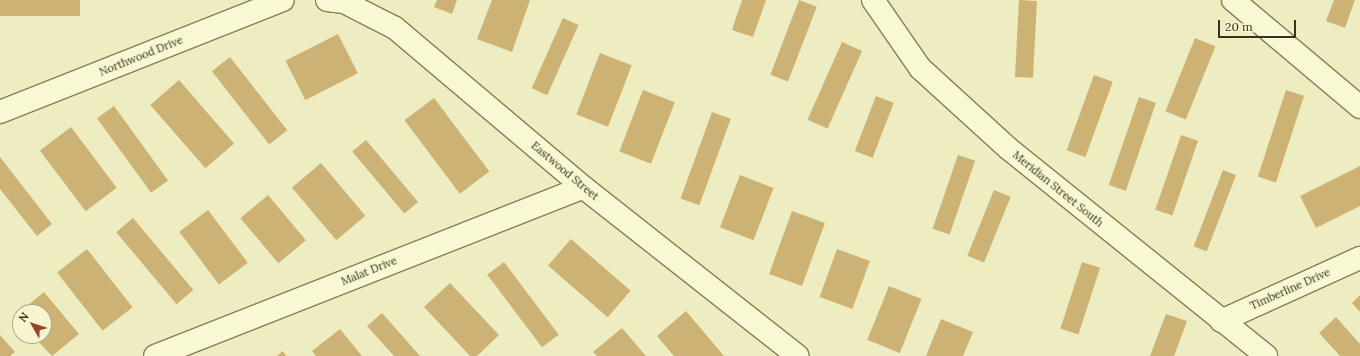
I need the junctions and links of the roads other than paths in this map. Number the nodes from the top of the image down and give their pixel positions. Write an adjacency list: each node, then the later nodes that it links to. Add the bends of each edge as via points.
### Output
1 (283, 0): 6 (street, Northwood Drive)
2 (327, 0): 7 (street, Eastwood Street, via 344,2 395,28)
3 (873, 0): 9 (street, Meridian Street South, via 920,68 986,129)
4 (1233, 0): 5 (street)
5 (1360, 108)
6 (1, 109)
7 (582, 186): 10 (street, Malat Drive); 11 (street, Eastwood Street)
8 (1360, 258): 9 (street, Timberline Drive)
9 (1221, 321): 12 (street, Meridian Street South)
10 (155, 356)
11 (798, 356)
12 (1266, 356)

